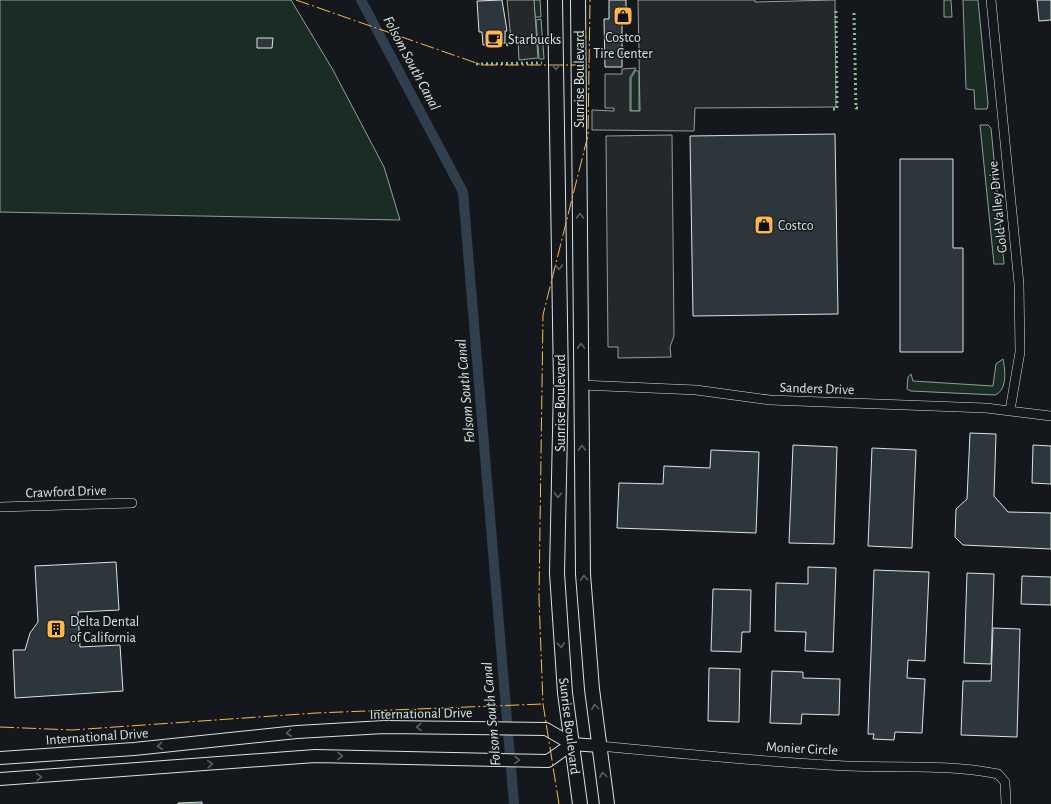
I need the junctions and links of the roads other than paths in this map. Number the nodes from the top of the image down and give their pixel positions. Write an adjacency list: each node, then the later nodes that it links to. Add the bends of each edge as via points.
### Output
1 (555, 0): 4 (main road, Sunrise Boulevard, one-way to 4)
2 (578, 0): 5 (main road, Sunrise Boulevard, one-way to 2)
3 (991, 0): 6 (street, Gold Valley Drive, via 1020,284 1020,352)
4 (560, 330): 5 (main road, via 568,351 569,372); 10 (main road, Sunrise Boulevard, one-way to 10, via 557,573 565,693)
5 (581, 385): 6 (street, Sanders Drive, via 696,390 770,400 945,405); 11 (main road, Sunrise Boulevard, one-way to 5, via 592,689 584,574)
6 (1010, 410): 7 (street, Sanders Drive)
7 (1051, 416)
8 (132, 503): 9 (street, Crawford Drive)
9 (0, 507)
10 (572, 744): 11 (main road, Monier Circle); 12 (main road, International Drive, one-way to 12, via 546,729 384,727 297,732 134,749); 13 (main road, one-way to 10, via 315,756 548,761); 14 (main road, Sunrise Boulevard)
11 (600, 746): 15 (main road, Sunrise Boulevard, one-way to 11); 16 (street, Monier Circle, via 745,760 884,768 979,770 998,774 1005,782)
12 (0, 758)
13 (0, 779)
14 (580, 804)
15 (607, 804)
16 (1006, 804)

